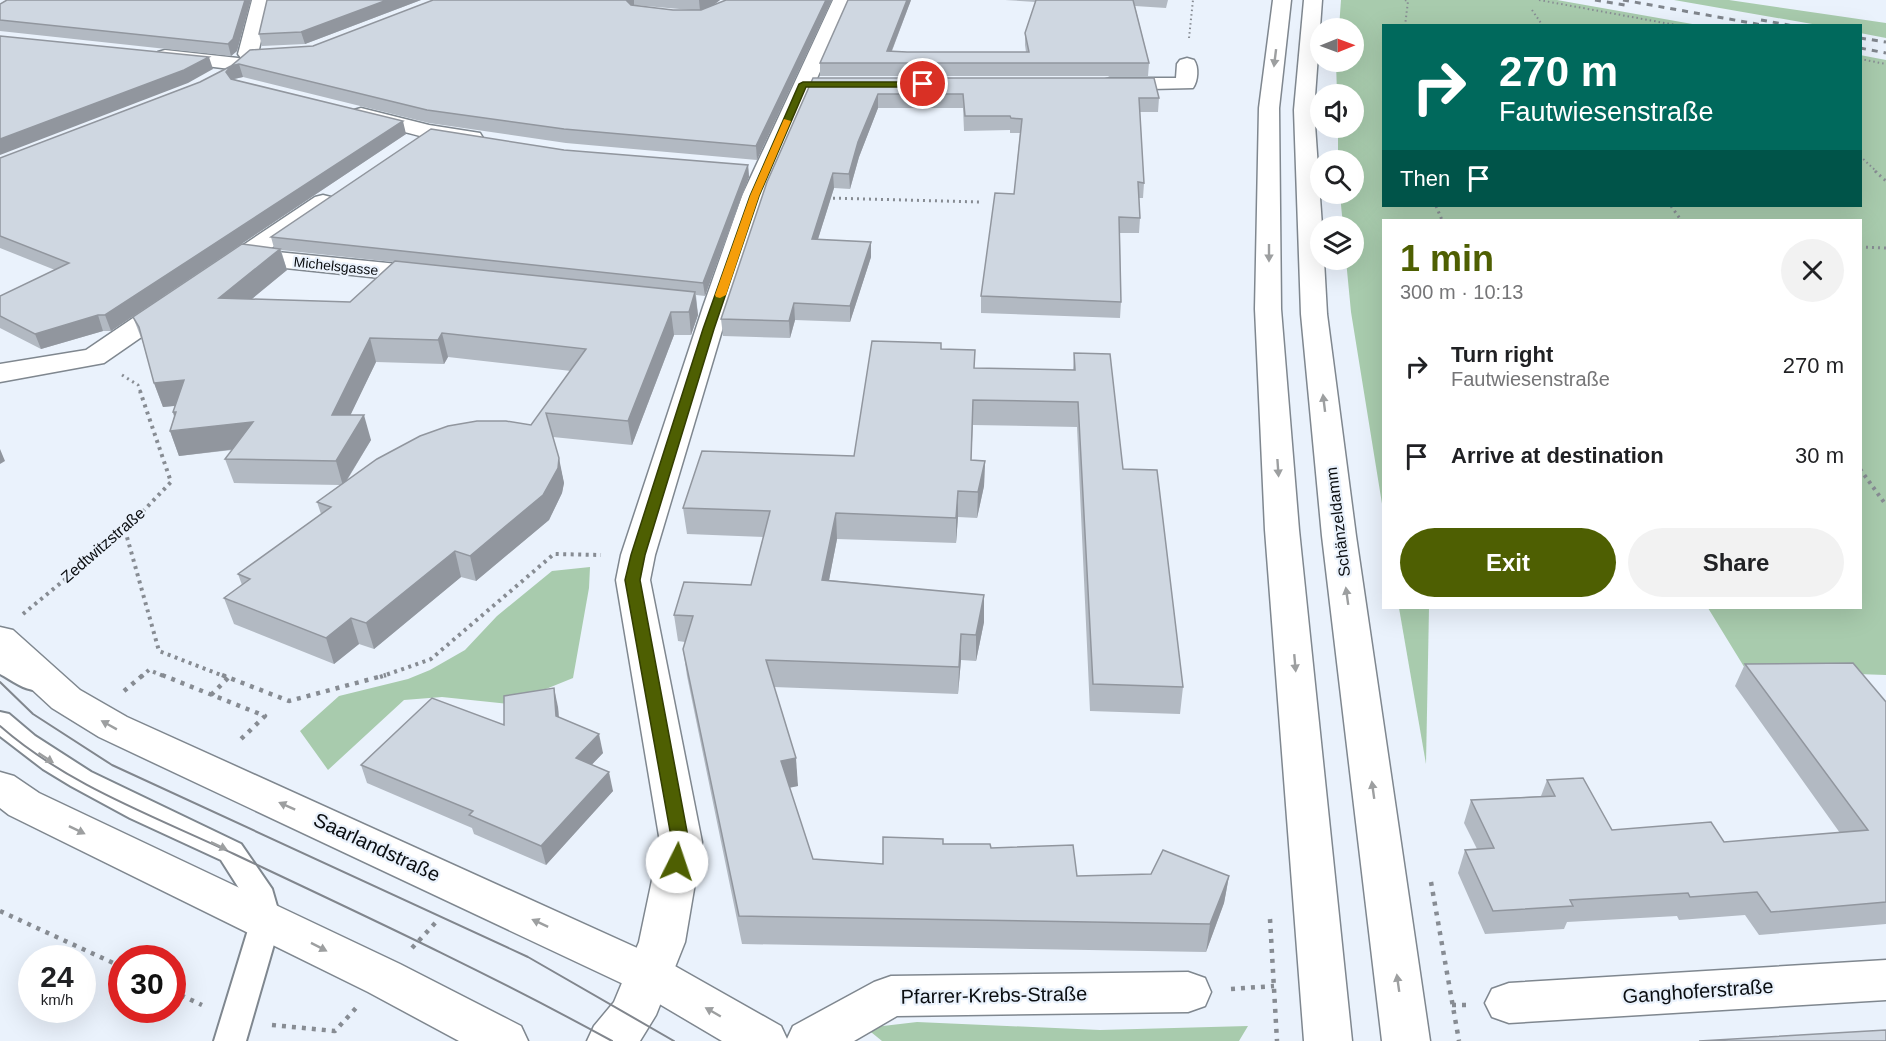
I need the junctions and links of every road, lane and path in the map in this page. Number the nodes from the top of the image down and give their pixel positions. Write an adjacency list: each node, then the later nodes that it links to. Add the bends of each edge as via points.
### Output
1 (261, 0): 13 (street)
2 (842, 0): 37 (street, via 815,84 755,168 704,305)
3 (1193, 0): 15 (path)
4 (1282, 0): 67 (street, one-way to 67, via 1269,108 1268,309 1282,530)
5 (1313, 0): 68 (street, Schänzeldamm, one-way to 5, via 1314,314 1304,110)
6 (1405, 0): 9 (path)
7 (1539, 0): 11 (path)
8 (1532, 10): 10 (path)
9 (1405, 24)
10 (1542, 24)
11 (1670, 24)
12 (143, 54): 13 (street)
13 (251, 57): 17 (street)
14 (1862, 59): 16 (path)
15 (1187, 64): 18 (street, via 1186,84)
16 (1886, 64)
17 (206, 84)
18 (1090, 84)
19 (347, 111): 20 (street)
20 (429, 131): 21 (street); 22 (street)
21 (498, 142)
22 (399, 151)
23 (1862, 158): 24 (path)
24 (1886, 181)
25 (340, 190): 30 (street)
26 (823, 198): 27 (path)
27 (981, 202)
28 (1862, 247): 29 (path)
29 (1886, 248)
30 (242, 256): 31 (street, Michelsgasse); 32 (street)
31 (447, 277)
32 (94, 357): 33 (street); 36 (path, Zedtwitzstraße, via 138,385 171,482)
33 (0, 373)
34 (1862, 472): 35 (path)
35 (1886, 506)
36 (125, 530): 38 (path, Zedtwitzstraße); 40 (path, via 159,651)
37 (638, 555): 40 (path, via 554,554 431,659 398,672 289,701); 55 (street, via 633,580 681,842 662,942)
38 (11, 627): 45 (street, Saarlandstraße)
39 (0, 663): 45 (lane)
40 (228, 678): 43 (path)
41 (114, 686): 42 (path)
42 (124, 691): 43 (path, via 149,670); 44 (path)
43 (211, 694): 48 (path, via 265,716)
44 (134, 696)
45 (66, 699): 51 (street, Saarlandstraße, one-way to 45, via 113,727)
46 (0, 721): 53 (lane, one-way to 53, via 41,755 86,783 231,852 261,898)
47 (228, 736): 48 (path)
48 (239, 741): 49 (path)
49 (250, 746)
50 (0, 787): 53 (street, one-way to 53, via 24,804)
51 (467, 889): 55 (street, Saarlandstraße, one-way to 51); 56 (path)
52 (0, 911): 54 (path)
53 (266, 920): 56 (street, one-way to 56); 62 (lane)
54 (108, 961)
55 (650, 975): 64 (street, via 633,1015); 65 (street, Saarlandstraße, one-way to 55)
56 (384, 978): 63 (street)
57 (1886, 980): 61 (street, Ganghoferstraße)
58 (1274, 986): 59 (path)
59 (1236, 989)
60 (1188, 992): 66 (street, Pfarrer-Krebs-Straße, via 891,996)
61 (1509, 1003)
62 (230, 1041)
63 (504, 1041)
64 (611, 1041)
65 (764, 1041)
66 (810, 1041)
67 (1328, 1041)
68 (1406, 1041)

